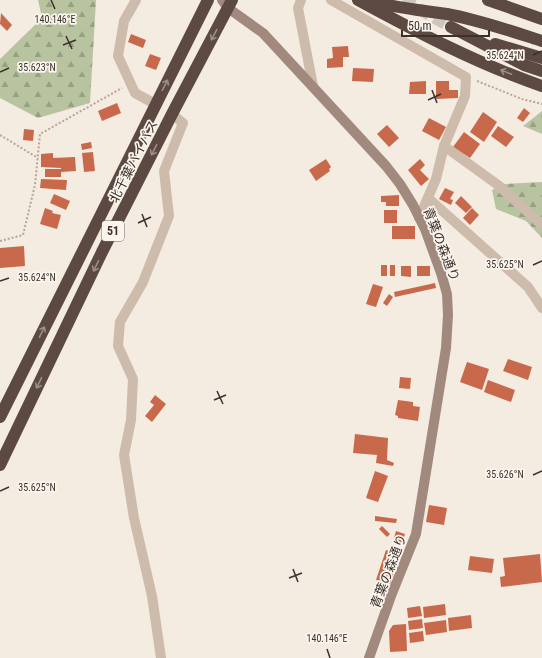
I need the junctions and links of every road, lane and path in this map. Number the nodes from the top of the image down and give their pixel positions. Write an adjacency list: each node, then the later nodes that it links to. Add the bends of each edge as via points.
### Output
1 (136, 0): 16 (street, via 124,21 118,56)
2 (208, 0): 19 (highway, 北千葉バイパス / 51, one-way to 2)
3 (301, 0): 17 (street, via 298,8)
4 (331, 0): 15 (street)
5 (358, 0): 18 (highway, one-way to 5, via 476,60)
6 (367, 0): 12 (highway, via 471,19)
7 (488, 0): 9 (highway)
8 (227, 3): 17 (street, 青葉の森通り, via 263,33); 21 (highway, 北千葉バイパス / 51, one-way to 21)
9 (542, 19)
10 (451, 27): 11 (highway)
11 (478, 40): 13 (highway); 14 (highway, via 524,65)
12 (542, 41)
13 (542, 58)
14 (542, 71)
15 (466, 77): 20 (path); 23 (street, via 465,96)
16 (130, 84): 19 (street, via 135,93); 24 (path, via 40,134)
17 (313, 86): 26 (street, 青葉の森通り, via 386,166 400,184)
18 (542, 86)
19 (155, 104): 30 (highway, 北千葉バイパス / 51, one-way to 19)
20 (542, 104)
21 (172, 114): 31 (highway, 北千葉バイパス / 51, one-way to 31, via 102,252); 32 (street, via 183,123 164,170 169,216 143,282 120,322 118,346 133,379 131,420 124,455 134,518 152,596)
22 (0, 135): 24 (path)
23 (444, 146): 25 (street, via 436,179); 27 (street, via 498,184)
24 (38, 158): 28 (path, via 35,186 23,235)
25 (428, 198): 26 (street); 29 (street, via 528,287)
26 (419, 218): 33 (street, 青葉の森通り, via 447,294 446,348 416,534)
27 (542, 225)
28 (0, 241)
29 (542, 308)
30 (0, 418)
31 (0, 465)
32 (160, 658)
33 (369, 658)

